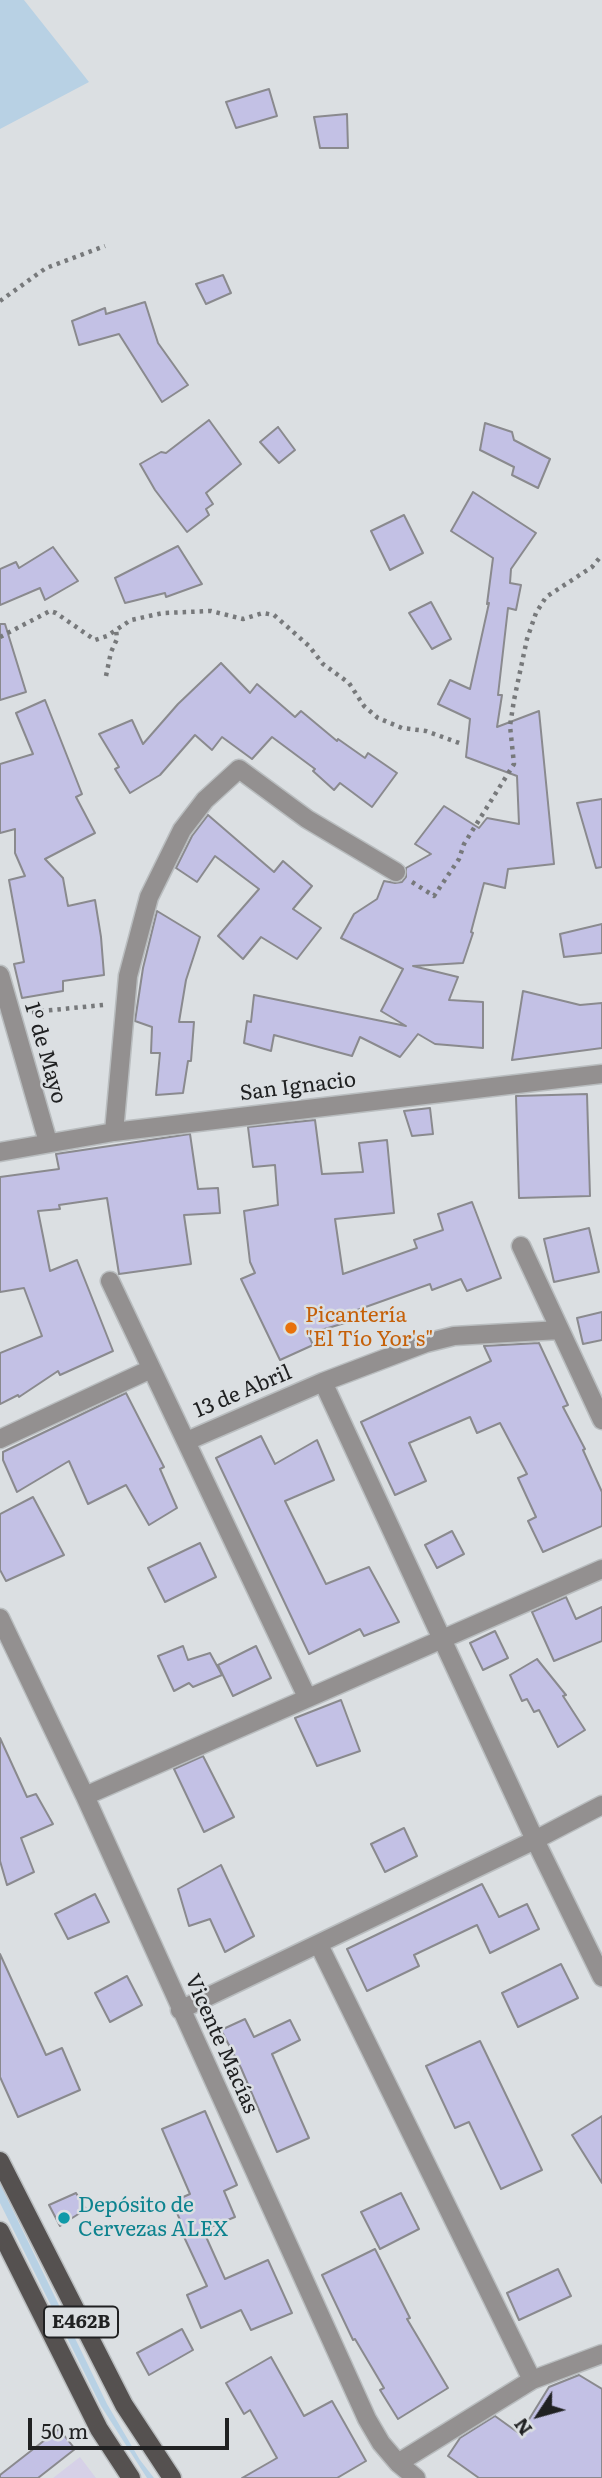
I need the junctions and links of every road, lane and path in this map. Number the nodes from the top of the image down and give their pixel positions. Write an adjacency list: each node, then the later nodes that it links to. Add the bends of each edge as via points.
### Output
1 (105, 246): 2 (path, via 46,268)
2 (0, 301)
3 (602, 555): 8 (path, via 592,567 546,597 536,614 510,726 514,764 434,896)
4 (116, 629): 5 (path, via 95,640 50,611); 6 (path); 7 (path, via 131,620 163,613 211,611 243,619 274,615 349,683 377,718)
5 (0, 637)
6 (106, 676)
7 (462, 744)
8 (396, 872): 10 (street, via 307,819 239,769 205,800 163,864 138,935)
9 (0, 975): 11 (street, 1º de Mayo)
10 (124, 1003): 11 (path); 13 (street)
11 (10, 1014): 14 (street, 1º de Mayo)
12 (602, 1074): 13 (street, San Ignacio)
13 (114, 1132): 14 (street, San Ignacio)
14 (48, 1142): 15 (street, San Ignacio)
15 (0, 1152)
16 (521, 1246): 18 (street)
17 (110, 1281): 19 (street)
18 (560, 1330): 20 (street, 13 de Abril, via 454,1336); 21 (street)
19 (151, 1369): 22 (street); 23 (street)
20 (323, 1382): 23 (street, 13 de Abril); 26 (street)
21 (602, 1420)
22 (0, 1439)
23 (187, 1441): 27 (street)
24 (602, 1569): 26 (street)
25 (0, 1618): 28 (street, Vicente Macías)
26 (441, 1639): 27 (street); 30 (street)
27 (307, 1697): 28 (street)
28 (85, 1796): 33 (street, Vicente Macías)
29 (602, 1805): 30 (street)
30 (535, 1840): 31 (street); 32 (street)
31 (319, 1945): 33 (street); 37 (street)
32 (602, 1977)
33 (180, 2010): 38 (street, Vicente Macías, via 367,2419)
34 (0, 2161): 40 (main road, E462B, via 124,2405)
35 (0, 2231): 39 (main road, E462B, via 99,2428)
36 (602, 2354): 37 (street)
37 (532, 2380): 38 (street)
38 (398, 2463): 41 (street, Vicente Macías)
39 (131, 2478)
40 (172, 2478)
41 (416, 2478)

